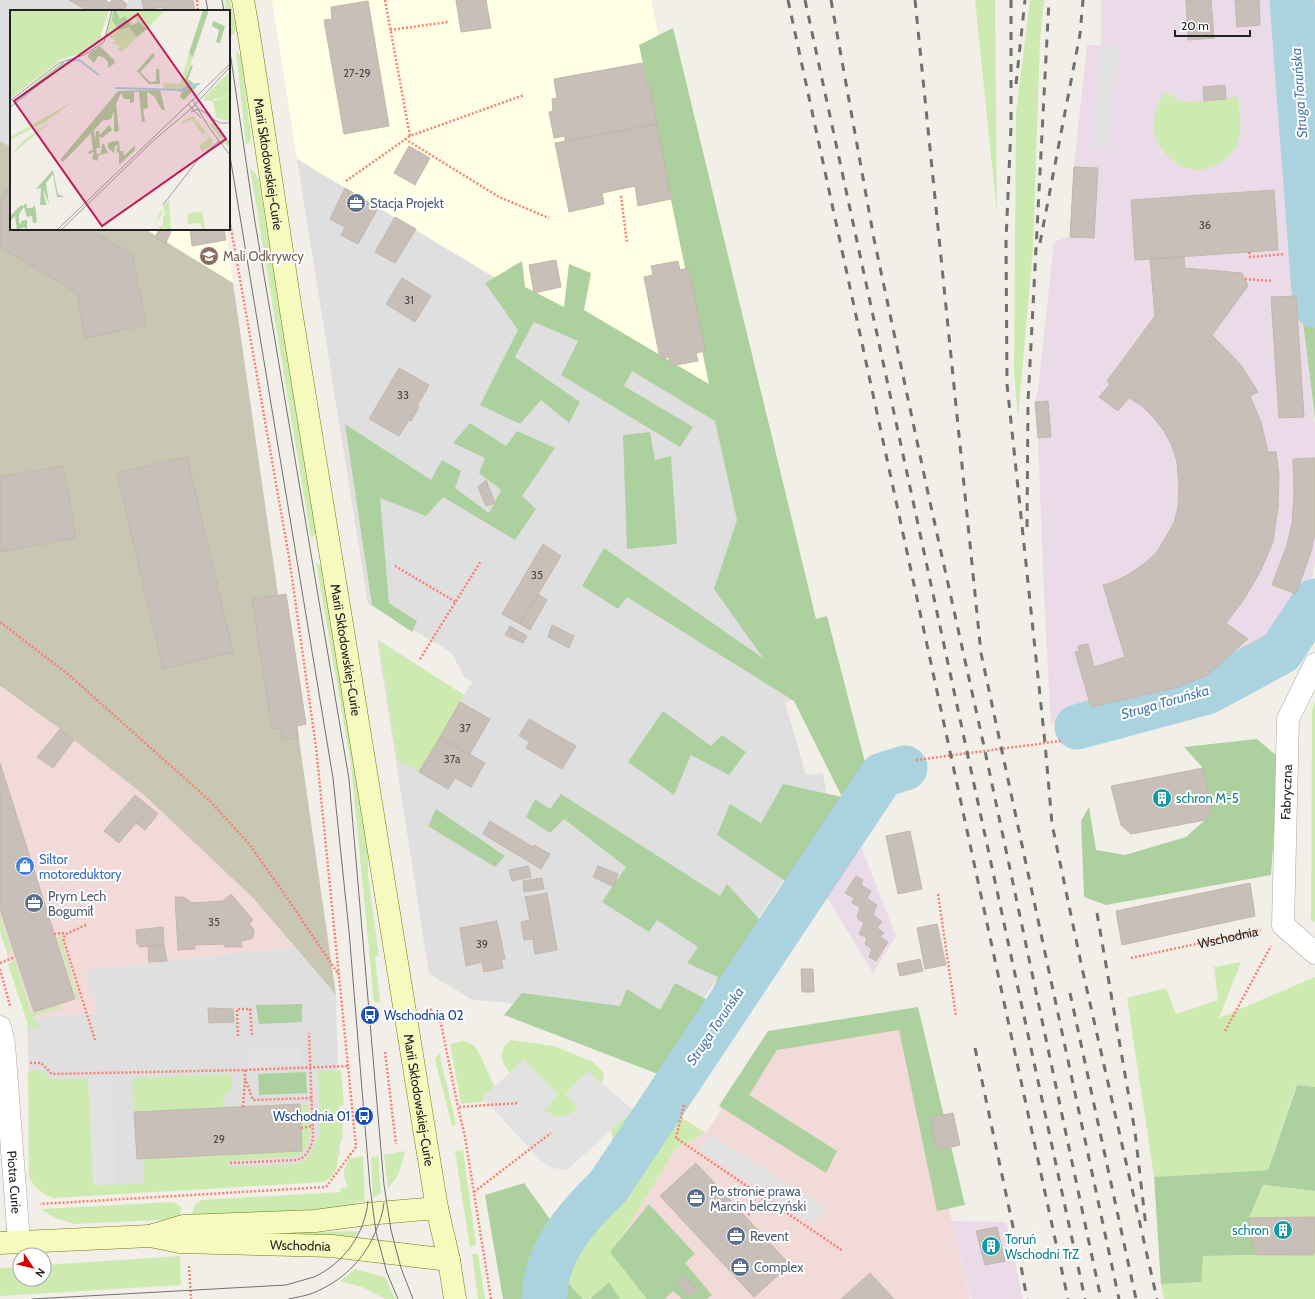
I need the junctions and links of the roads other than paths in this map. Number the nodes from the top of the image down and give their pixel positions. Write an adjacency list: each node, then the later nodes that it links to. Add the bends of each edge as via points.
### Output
1 (243, 0): 5 (street, Marii Skłodowskiej-Curie, via 292,318)
2 (1315, 664): 3 (street, Fabryczna, via 1288,719 1283,925)
3 (1315, 953)
4 (0, 1027): 7 (street, Piotra Curie, via 4,1044 16,1206)
5 (437, 1208): 6 (street, Wschodnia, via 315,1221 183,1226); 8 (street, Marii Skłodowskiej-Curie)
6 (150, 1236): 7 (street, Wschodnia); 8 (street, Wschodnia, via 180,1242 332,1246)
7 (10, 1242)
8 (449, 1260): 9 (street, Marii Skłodowskiej-Curie)
9 (455, 1299)

